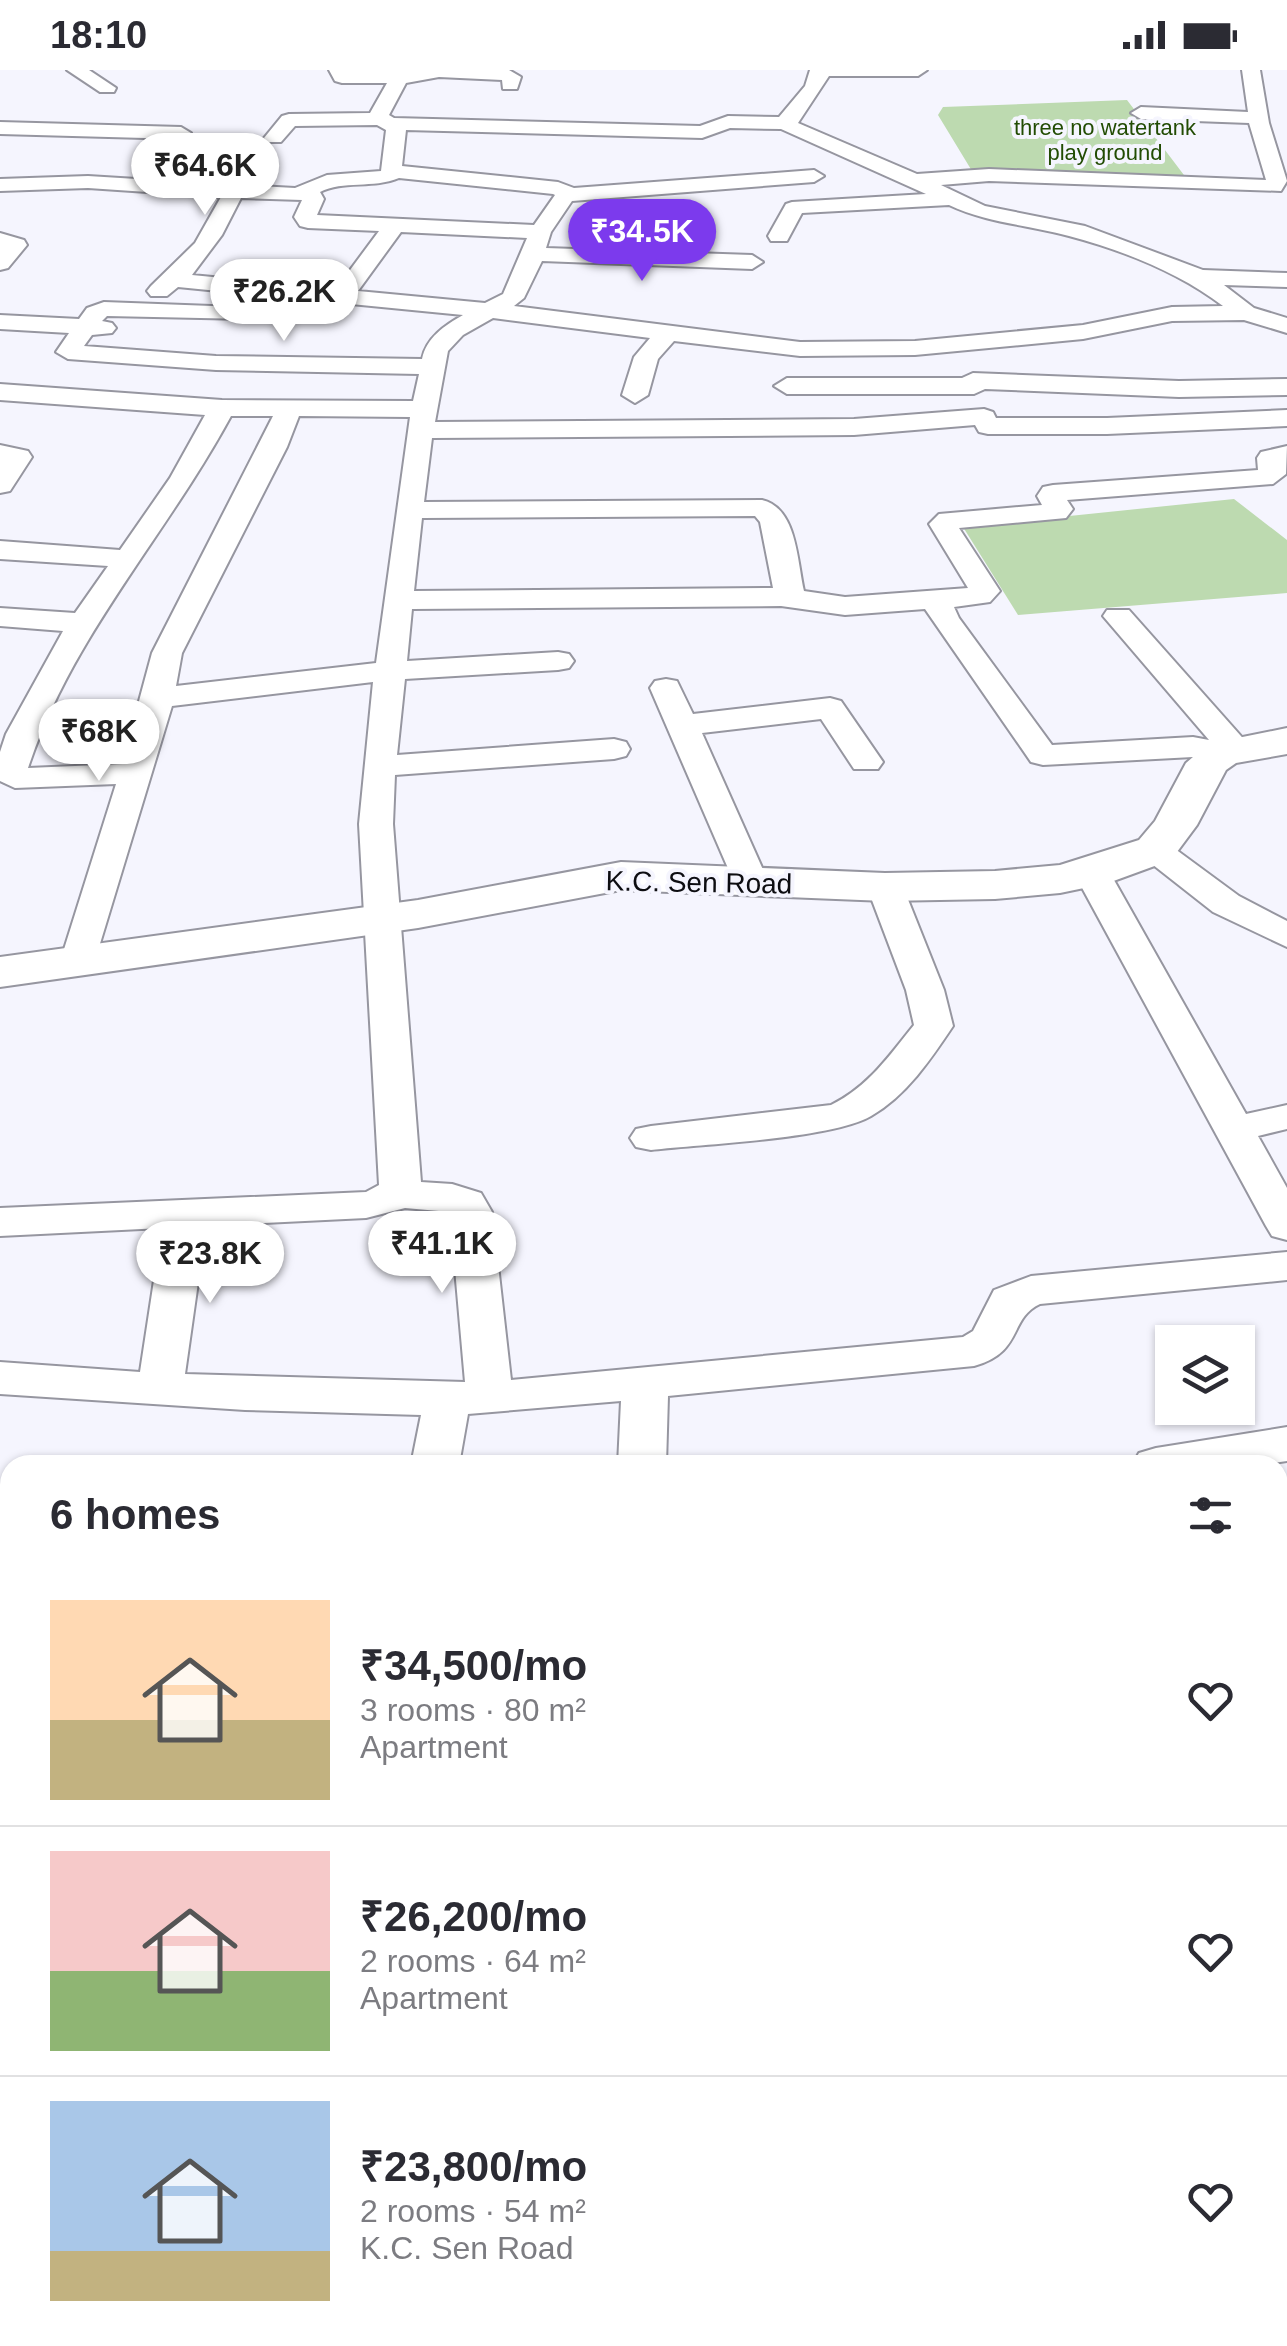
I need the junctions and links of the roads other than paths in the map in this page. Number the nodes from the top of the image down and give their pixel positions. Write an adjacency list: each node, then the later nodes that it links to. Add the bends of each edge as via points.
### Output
1 (76, 70): 9 (street)
2 (338, 70): 6 (street, via 342,77)
3 (820, 70): 4 (street); 14 (street)
4 (918, 70)
5 (444, 71): 6 (street); 8 (street, via 507,75)
6 (401, 78): 13 (street, via 378,113)
7 (1258, 82): 12 (street)
8 (510, 84)
9 (107, 88)
10 (437, 104): 13 (street)
11 (1141, 114): 12 (street)
12 (1258, 118): 19 (street)
13 (391, 122): 14 (street, via 702,132 728,122); 17 (street, via 290,120); 22 (street)
14 (787, 122): 25 (street)
15 (0, 128): 16 (street)
16 (181, 132)
17 (274, 138)
18 (224, 142): 26 (street)
19 (1276, 142): 21 (street)
20 (0, 165): 23 (street)
21 (1280, 170): 29 (street, via 1274,188)
22 (392, 173): 28 (street); 30 (street, via 374,182)
23 (44, 174): 26 (street); 27 (street)
24 (814, 176): 28 (street)
25 (916, 180): 29 (street, via 989,174); 32 (street)
26 (200, 182): 30 (street); 31 (street); 33 (street, via 186,203)
27 (0, 184)
28 (565, 186): 38 (street)
29 (1180, 186): 34 (street, via 1184,202)
30 (318, 188): 31 (street); 35 (street, via 306,221)
31 (232, 193): 42 (street, via 220,225)
32 (954, 199): 36 (street, via 800,206); 41 (street, via 1002,218 1076,231)
33 (0, 200)
34 (1234, 208)
35 (395, 225): 38 (street); 48 (street)
36 (779, 236)
37 (0, 240): 40 (street, via 16,244)
38 (536, 243): 39 (street); 45 (street, via 512,298)
39 (752, 262)
40 (0, 263)
41 (1200, 277): 43 (street); 46 (street)
42 (174, 280): 44 (street); 48 (street)
43 (1287, 280)
44 (134, 309): 47 (street); 52 (street, via 100,311)
45 (494, 311): 48 (street); 50 (street); 53 (street)
46 (1246, 313): 51 (street); 55 (street, via 1172,314 1093,331)
47 (270, 316)
48 (342, 316): 50 (street)
49 (0, 322): 52 (street)
50 (463, 326): 58 (street, via 440,343)
51 (1287, 326)
52 (85, 327): 54 (street); 57 (street)
53 (666, 334): 55 (street, via 800,349); 63 (street, via 646,357)
54 (230, 336)
55 (970, 342): 59 (street)
56 (35, 351): 57 (street)
57 (69, 354): 58 (street)
58 (434, 367): 68 (street)
59 (974, 383): 60 (street); 61 (street); 70 (street)
60 (787, 386)
61 (1287, 388)
62 (0, 392): 64 (street)
63 (635, 394)
64 (58, 397): 65 (street); 69 (street)
65 (222, 408): 66 (street); 76 (street, via 180,485)
66 (290, 409): 68 (street); 87 (street, via 178,628)
67 (1287, 418): 70 (street)
68 (424, 419): 70 (street); 74 (street)
69 (38, 421)
70 (990, 431)
71 (0, 453): 73 (street, via 19,457)
72 (1287, 454): 79 (street, via 1270,458 1272,474 1263,478 1053,493 1056,512 949,520 943,524 985,590)
73 (0, 484)
74 (411, 510): 77 (street, via 762,508 774,519); 78 (street)
75 (0, 550): 76 (street)
76 (128, 559): 82 (street)
77 (790, 597): 78 (street); 79 (street, via 845,606)
78 (398, 600): 84 (street)
79 (937, 600): 92 (street, via 1043,755 1193,746)
80 (1118, 616): 92 (street)
81 (0, 618): 82 (street)
82 (84, 624): 95 (street, via 28,724 11,776)
83 (558, 661): 84 (street)
84 (390, 672): 87 (street); 94 (street)
85 (809, 678): 88 (street)
86 (666, 688): 89 (street)
87 (157, 698): 95 (street)
88 (830, 708): 89 (street); 93 (street)
89 (684, 725): 98 (street)
90 (1287, 741): 92 (street)
91 (614, 750): 94 (street)
92 (1230, 752): 96 (street, via 1201,772)
93 (866, 762)
94 (380, 766): 100 (street)
95 (136, 773): 102 (street)
96 (1155, 850): 97 (street, K.C. Sen Road); 101 (street, via 1226,904)
97 (1092, 872): 99 (street, K.C. Sen Road, via 995,885); 105 (street)
98 (750, 882): 99 (street, K.C. Sen Road); 100 (street, K.C. Sen Road, via 621,876)
99 (885, 887): 106 (street, via 934,1026 889,1085 840,1116)
100 (382, 920): 102 (street, K.C. Sen Road); 107 (street, via 402,1181)
101 (1283, 932)
102 (79, 962): 103 (street, K.C. Sen Road)
103 (0, 972)
104 (1287, 1117): 105 (street)
105 (1232, 1130): 110 (street)
106 (651, 1138)
107 (396, 1194): 108 (street, via 366,1204); 115 (street, via 452,1197 471,1212)
108 (186, 1212): 109 (street); 114 (street)
109 (0, 1222)
110 (1287, 1226)
111 (1287, 1266): 113 (street, via 1031,1290 1010,1300 991,1340 974,1351)
112 (0, 1378): 114 (street)
113 (644, 1384): 115 (street); 118 (street)
114 (160, 1389): 115 (street)
115 (469, 1399): 117 (street)
116 (1287, 1444): 119 (street)
117 (440, 1455)
118 (642, 1455)
119 (1218, 1455)

